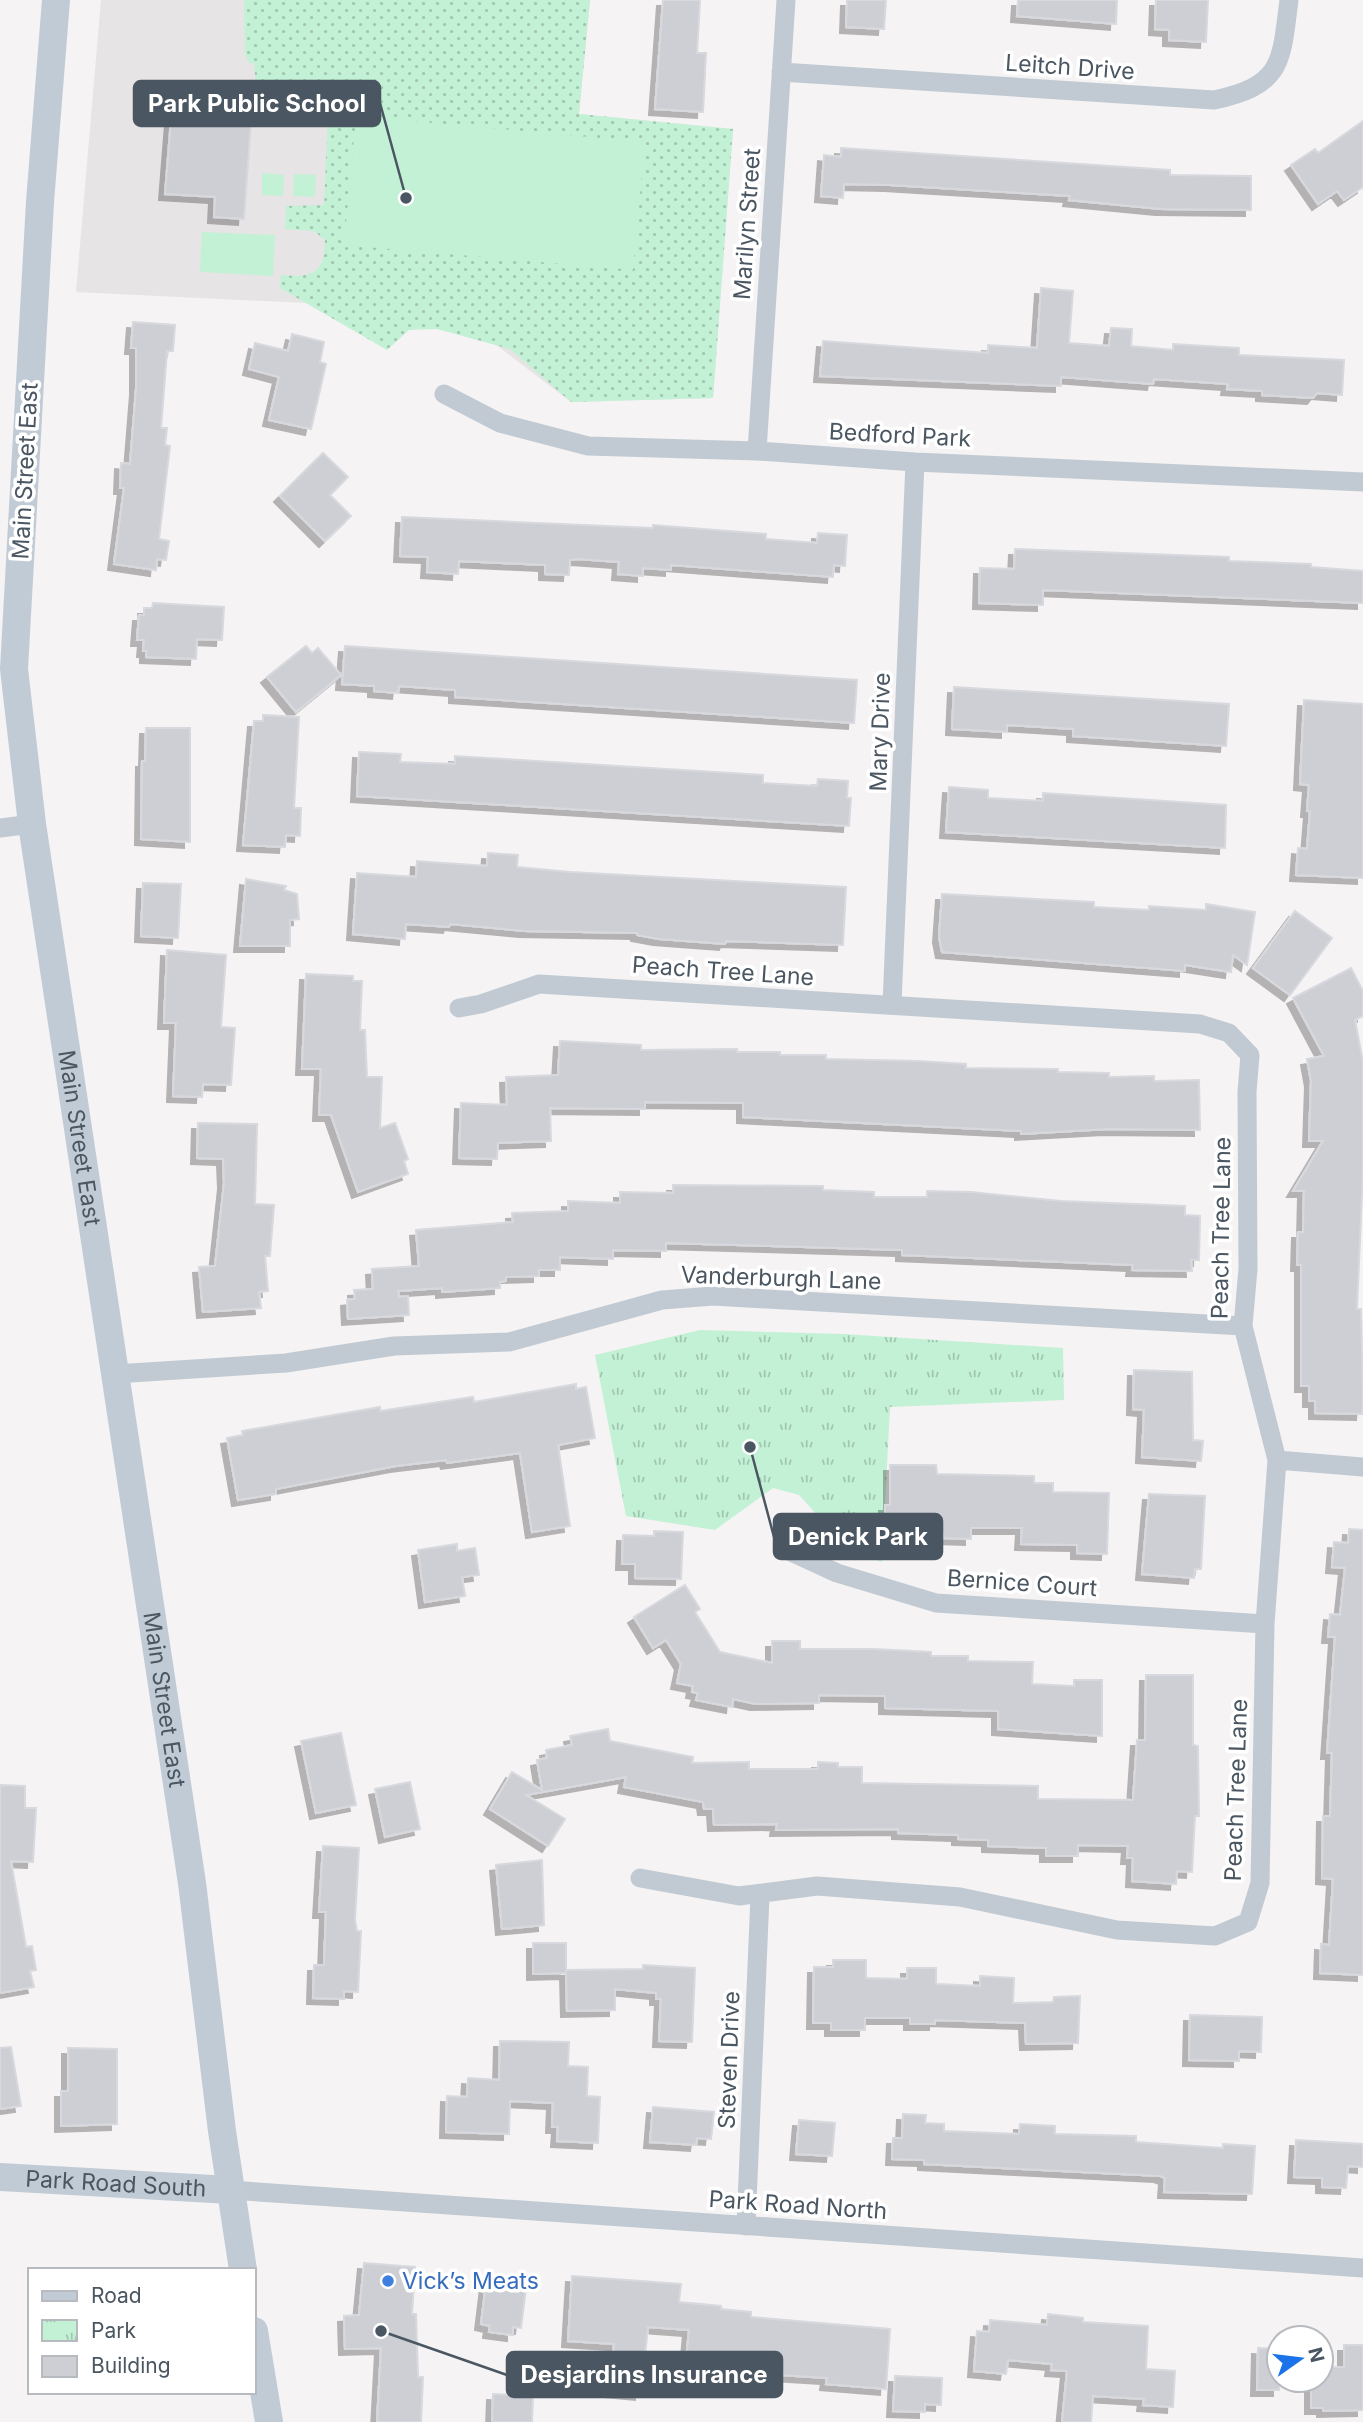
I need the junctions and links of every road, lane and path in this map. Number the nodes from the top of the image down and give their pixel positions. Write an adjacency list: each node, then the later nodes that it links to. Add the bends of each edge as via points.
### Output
1 (56, 0): 9 (main road, Main Street East, via 14,669)
2 (786, 0): 4 (street, Marilyn Street)
3 (1289, 0): 4 (street, Leitch Drive, via 1282,57 1262,85 1214,100)
4 (781, 72): 6 (street, Marilyn Street)
5 (444, 394): 6 (street, Bedford Park, via 500,423 588,446)
6 (757, 451): 7 (street, Bedford Park)
7 (915, 462): 8 (street, Bedford Park); 11 (street, Mary Drive)
8 (1363, 482)
9 (32, 824): 10 (street); 14 (main road, Main Street East)
10 (0, 828)
11 (892, 1004): 12 (street, Peach Tree Lane, via 538,985); 13 (street, Peach Tree Lane, via 1200,1024 1229,1032 1250,1055)
12 (459, 1008)
13 (1244, 1326): 14 (street, Vanderburgh Lane, via 713,1296 662,1300 509,1342 394,1346 286,1363); 15 (street, Peach Tree Lane)
14 (115, 1374): 22 (main road, Main Street East, via 191,1883)
15 (1278, 1460): 16 (street); 18 (street, Peach Tree Lane)
16 (1363, 1467)
17 (785, 1549): 18 (street, Bernice Court, via 837,1573 936,1603)
18 (1265, 1624): 20 (street, Peach Tree Lane, via 1260,1883 1248,1922 1214,1936 1117,1930 960,1897 817,1886)
19 (640, 1878): 20 (street, Peach Tree Lane)
20 (760, 1896): 23 (street, Steven Drive)
21 (0, 2177): 22 (main road, Park Road South)
22 (230, 2190): 23 (street, Park Road North); 24 (main road, Main Street East)
23 (746, 2226): 25 (street, Park Road North)
24 (243, 2268)
25 (1363, 2268)
26 (256, 2343): 27 (main road)
27 (269, 2422)

